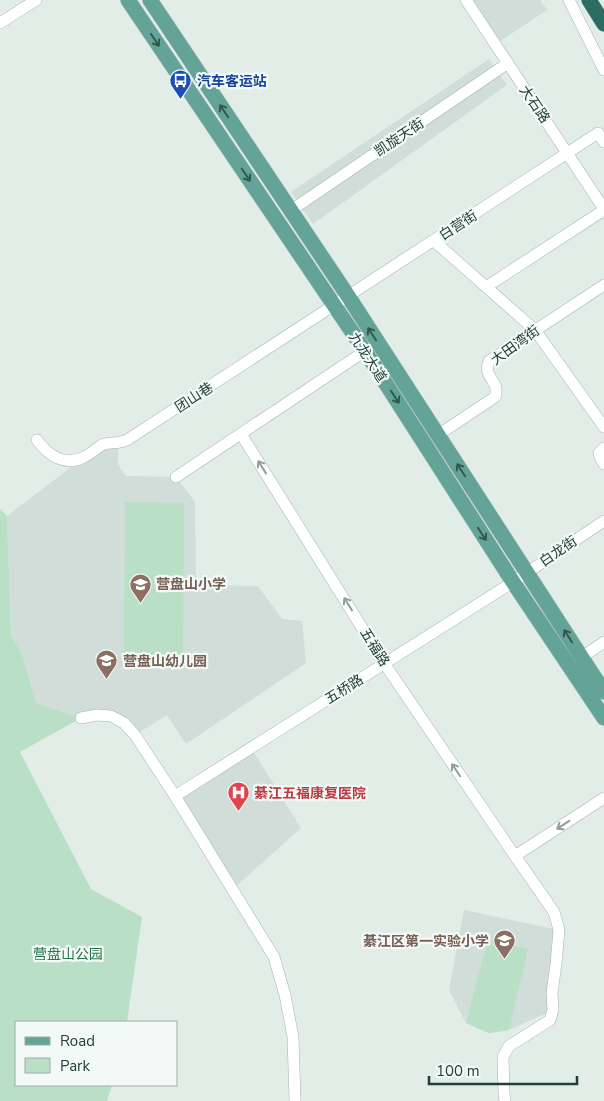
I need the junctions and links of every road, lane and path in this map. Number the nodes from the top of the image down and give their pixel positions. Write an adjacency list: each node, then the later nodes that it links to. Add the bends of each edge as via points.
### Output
1 (36, 0): 6 (street)
2 (151, 0): 7 (street); 15 (main road, 九龙大道, one-way to 2)
3 (466, 0): 10 (street, 大石路)
4 (569, 0): 11 (street)
5 (589, 0): 9 (highway)
6 (18, 5): 8 (street)
7 (132, 6): 20 (main road, 九龙大道, one-way to 20)
8 (0, 23)
9 (604, 24)
10 (508, 63): 13 (street, 大石路); 15 (street, 凯旋天街)
11 (604, 70)
12 (604, 142): 13 (street, 白营街, via 598,133)
13 (568, 153): 14 (street, 大石路); 16 (street, 白营街)
14 (604, 209): 18 (street)
15 (290, 210): 19 (main road, 九龙大道)
16 (434, 241): 18 (street); 19 (street, 白营街)
17 (604, 284): 21 (street, 大田湾街)
18 (486, 287): 21 (street)
19 (348, 296): 20 (street, 团山巷); 25 (main road, 九龙大道, one-way to 19)
20 (335, 306): 22 (main road, 九龙大道); 26 (street, 团山巷, via 127,440 104,444 74,461 54,457)
21 (535, 330): 23 (street); 25 (street, 大田湾街, via 489,361 487,373 496,386 495,397)
22 (365, 351): 24 (street); 32 (main road, 九龙大道, one-way to 32)
23 (604, 427)
24 (241, 434): 29 (street); 35 (street, 五福路, one-way to 24)
25 (438, 435): 31 (main road, 九龙大道, one-way to 25)
26 (37, 440)
27 (604, 448): 28 (street, via 599,453)
28 (604, 464)
29 (176, 477)
30 (604, 520): 31 (street, 白龙街)
31 (526, 572): 32 (street, 白龙街); 34 (main road, 九龙大道, one-way to 31)
32 (513, 582): 35 (street, 五桥路); 38 (main road, 九龙大道)
33 (604, 642): 34 (street)
34 (582, 657): 36 (main road, 九龙大道)
35 (384, 663): 39 (street, 五桥路); 41 (street, 五福路, one-way to 35)
36 (604, 692)
37 (80, 718): 39 (street, via 111,716 124,723)
38 (604, 718)
39 (175, 796): 42 (street, via 274,957 293,1037)
40 (604, 798): 41 (street, one-way to 41)
41 (515, 856): 43 (street, 五福路, via 554,912 559,930 550,1020 509,1046 503,1057)
42 (295, 1101)
43 (505, 1101)

